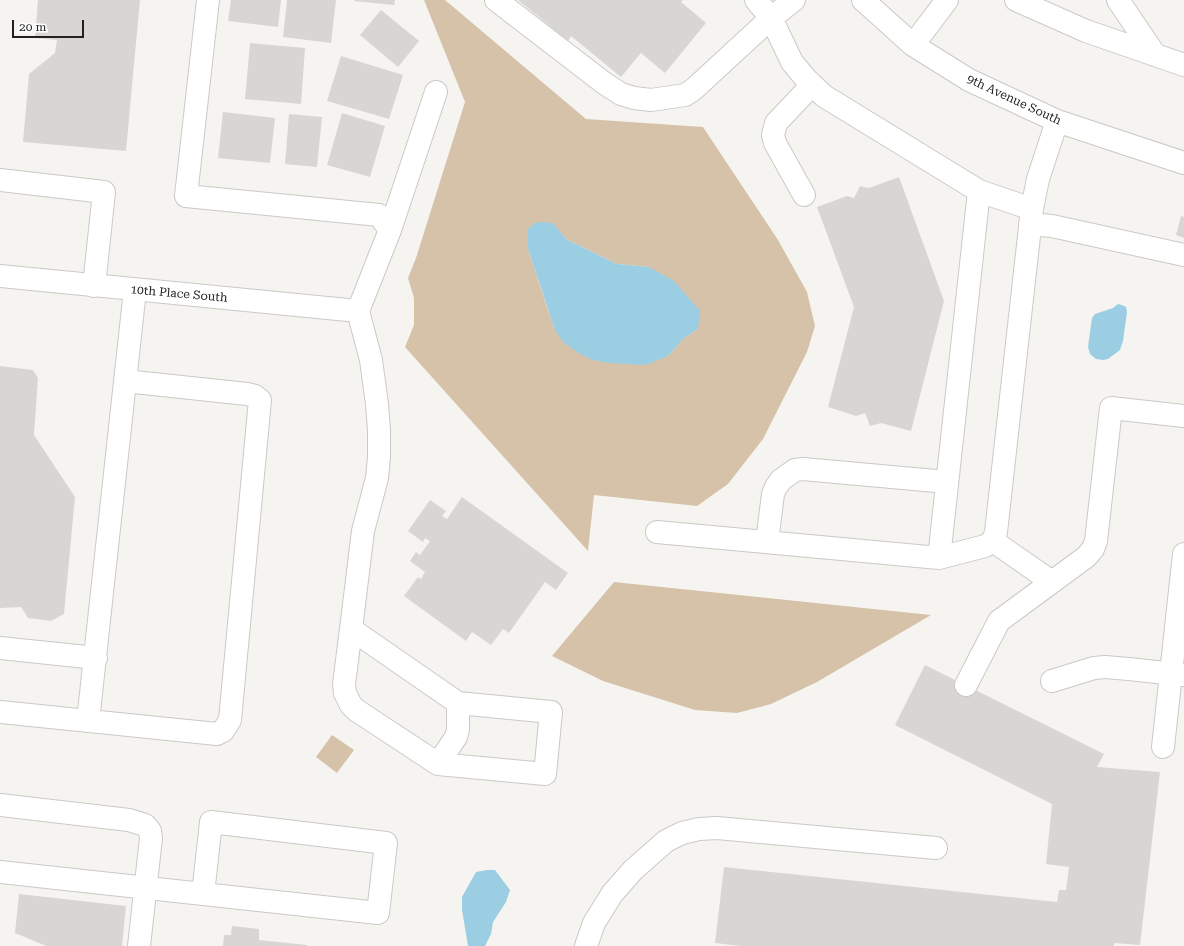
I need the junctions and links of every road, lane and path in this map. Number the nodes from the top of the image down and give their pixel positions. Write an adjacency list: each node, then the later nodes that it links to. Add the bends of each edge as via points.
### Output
1 (208, 0): 21 (street, via 186,196 379,215)
2 (496, 0): 9 (street, via 621,94 651,100 685,95 694,89)
3 (756, 0): 9 (street)
4 (794, 0): 9 (street)
5 (863, 0): 10 (street, 9th Avenue South)
6 (947, 0): 10 (street)
7 (1016, 0): 11 (street, via 1086,31)
8 (1118, 0): 11 (street)
9 (771, 18): 13 (street, via 792,62)
10 (913, 45): 15 (street, 9th Avenue South, via 969,80)
11 (1155, 55): 12 (street)
12 (1184, 65)
13 (812, 85): 18 (street, via 824,96); 19 (street, via 776,123 773,135 774,143)
14 (436, 92): 21 (street)
15 (1057, 120): 16 (street, 9th Avenue South); 20 (street, via 1038,180)
16 (1184, 163)
17 (0, 180): 24 (street, via 104,192)
18 (979, 191): 20 (street); 29 (street)
19 (804, 195)
20 (1031, 216): 22 (street, via 1052,226); 31 (street)
21 (390, 230): 26 (street)
22 (1184, 255)
23 (0, 276): 24 (street, 10th Place South)
24 (94, 286): 25 (street, 10th Place South)
25 (135, 290): 26 (street, 10th Place South); 27 (street)
26 (358, 311): 36 (street, via 371,360 380,430 380,457 363,531)
27 (125, 381): 38 (street); 44 (street, via 247,394 260,400 230,720 223,731 217,734)
28 (1184, 416): 35 (street, via 1111,408 1096,541 1086,557)
29 (947, 482): 32 (street, via 795,470 781,480 773,494); 34 (street)
30 (657, 532): 32 (street)
31 (993, 541): 34 (street, via 985,546); 35 (street)
32 (767, 542): 34 (street)
33 (1184, 554): 39 (street)
34 (939, 558)
35 (1052, 582): 41 (street, via 999,621)
36 (351, 629): 42 (street); 46 (street, via 344,684 351,705)
37 (0, 648): 38 (street)
38 (96, 658): 44 (street)
39 (1177, 674): 40 (street, via 1129,668 1094,668); 45 (street)
40 (1052, 681)
41 (966, 686)
42 (458, 703): 46 (street, via 456,737); 46 (street, via 551,712 545,774)
43 (0, 712): 44 (street)
44 (88, 721)
45 (1163, 747)
46 (438, 764)
47 (0, 805): 50 (street, via 129,820 145,825 150,831 151,838)
48 (936, 848): 53 (street, via 717,828 682,833 666,841 633,870 612,894 594,923)
49 (0, 872): 50 (street)
50 (146, 887): 51 (street); 52 (street)
51 (203, 894): 51 (street, via 378,913 386,843 211,822)
52 (139, 946)
53 (586, 946)

